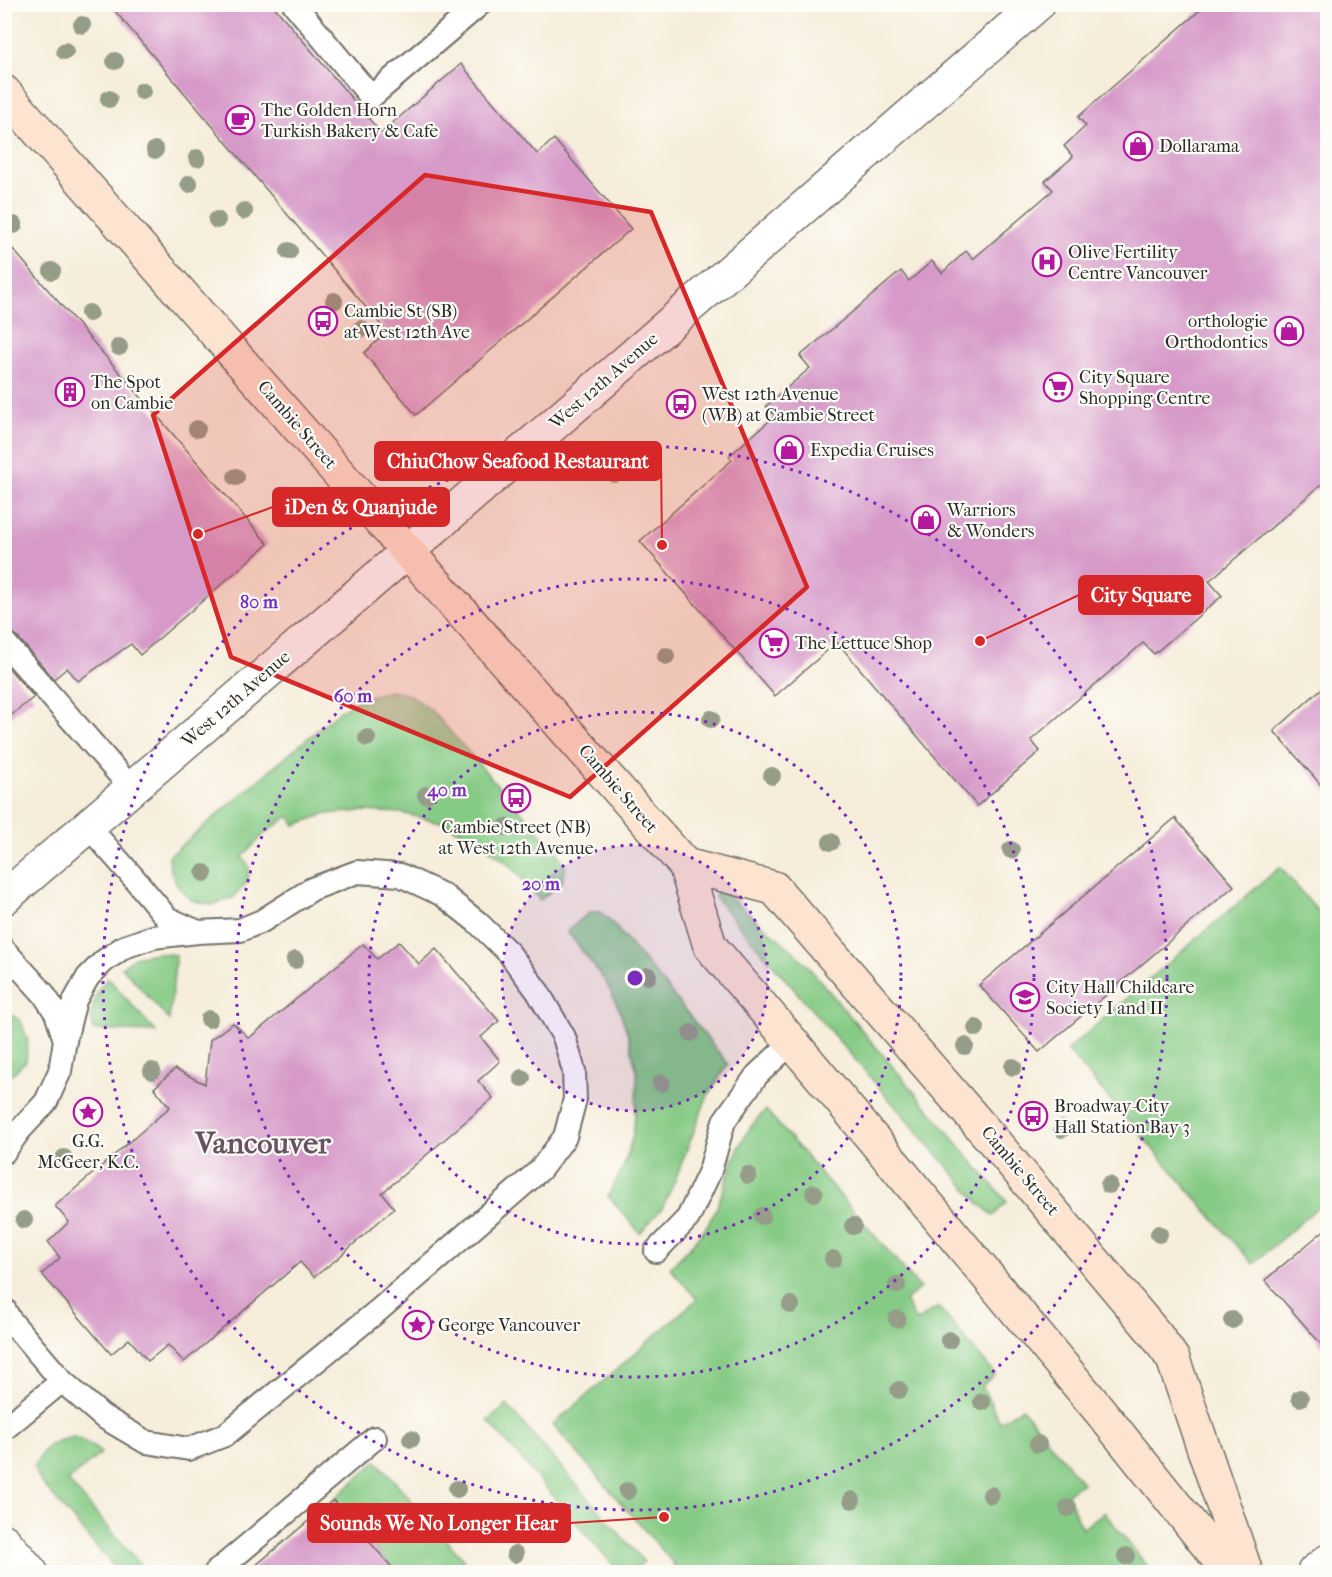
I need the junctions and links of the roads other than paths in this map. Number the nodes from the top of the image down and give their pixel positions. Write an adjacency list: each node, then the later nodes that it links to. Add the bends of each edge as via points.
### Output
1 (294, 4): 2 (lane, via 371,98)
2 (480, 4)
3 (1038, 4): 5 (street, West 12th Avenue)
4 (4, 92): 5 (main road, Cambie Street)
5 (408, 550): 7 (street, West 12th Avenue); 9 (main road, Cambie Street)
6 (4, 642): 7 (lane)
7 (132, 789): 8 (street, West 12th Avenue)
8 (88, 826): 10 (street, West 12th Avenue); 11 (lane, via 167,918)
9 (685, 865): 14 (main road, Cambie Street, via 710,946); 26 (main road, Cambie Street, via 774,888 1156,1335 1173,1359)
10 (4, 898)
11 (198, 932): 13 (lane, via 153,937 124,947 104,961 88,977 75,1000); 18 (lane, via 240,930 262,921 312,889 357,872 400,875 442,895 477,922 508,954 538,992 564,1037 574,1071 575,1099 565,1137 540,1170 225,1436 189,1449 146,1442 102,1416)
12 (4, 950): 13 (lane, via 56,1013)
13 (65, 1040): 15 (lane, via 60,1071 46,1102)
14 (792, 1042): 16 (lane, via 758,1075 724,1121 710,1171 688,1218); 25 (main road, Cambie Street)
15 (4, 1152)
16 (656, 1251)
17 (6, 1318): 18 (lane)
18 (62, 1381): 19 (lane)
19 (4, 1429)
20 (375, 1438): 24 (lane)
21 (4, 1541): 23 (street)
22 (1328, 1561): 27 (street)
23 (31, 1572)
24 (216, 1572)
25 (1229, 1572)
26 (1246, 1572)
27 (1314, 1572)

